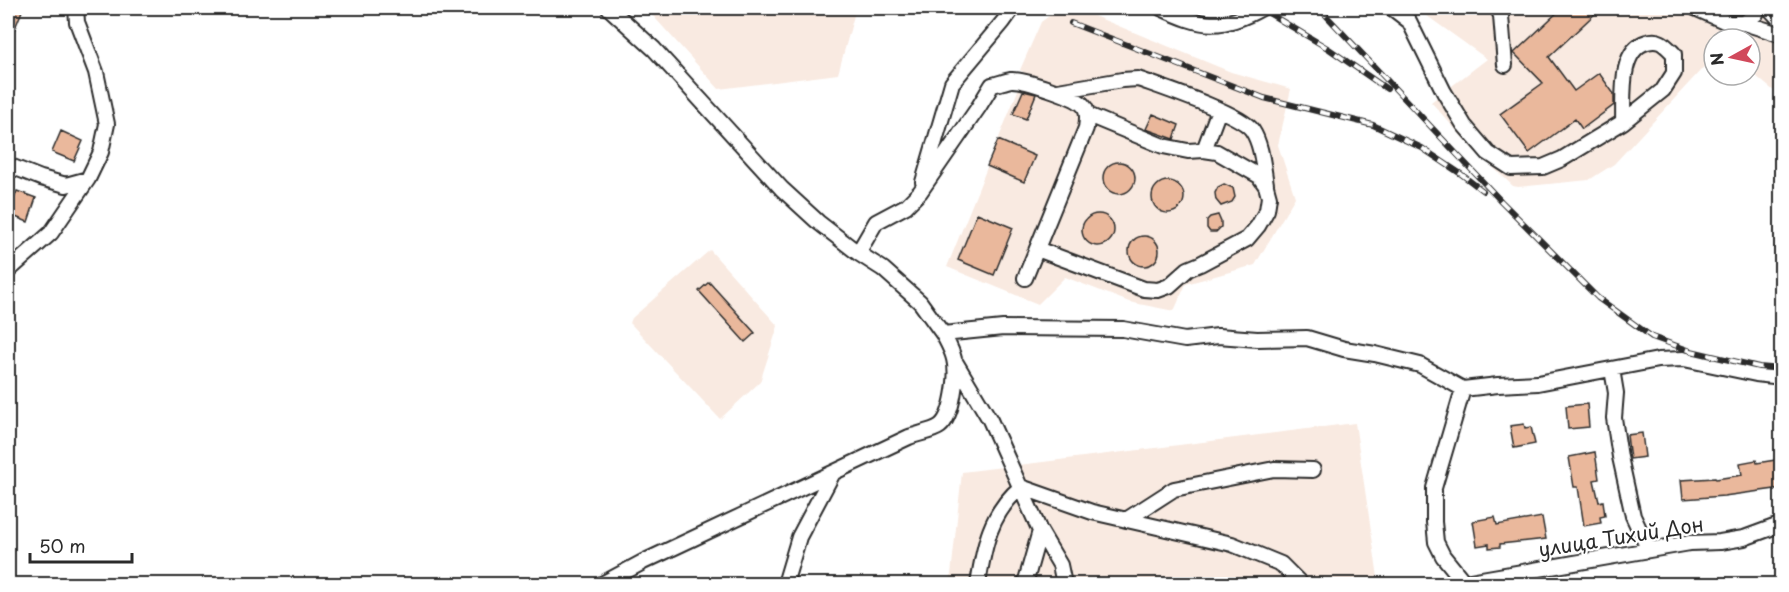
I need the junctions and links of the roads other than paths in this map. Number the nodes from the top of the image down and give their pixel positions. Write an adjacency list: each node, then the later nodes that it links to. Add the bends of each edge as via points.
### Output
1 (75, 8): 21 (street, via 96,72 107,124 101,152)
2 (609, 8): 25 (street, via 654,50 782,189)
3 (1013, 8): 23 (street, via 952,83)
4 (1161, 8): 5 (street, via 1201,24 1223,24)
5 (1262, 8)
6 (1392, 8): 18 (street, via 1409,21 1464,125 1488,153 1511,168 1543,167)
7 (1498, 8): 14 (street)
8 (1695, 8): 12 (street, via 1729,23)
9 (1757, 8): 12 (street, via 1756,14)
10 (1769, 8): 11 (street)
11 (1782, 22)
12 (1744, 23): 13 (street)
13 (1782, 35)
14 (1505, 65)
15 (1056, 92): 16 (street, via 1137,79); 17 (street, via 1083,105); 23 (street, via 1023,81 992,85)
16 (1219, 110): 19 (street); 22 (street, via 1252,129 1259,144)
17 (1088, 115): 19 (street, via 1163,146); 24 (street)
18 (1623, 122): 18 (street, via 1627,62 1640,44 1654,40 1664,43 1674,54 1674,73 1663,90)
19 (1204, 150): 22 (street, via 1216,152 1259,176)
20 (8, 165): 21 (street, via 66,185)
21 (88, 179): 26 (street, via 51,233)
22 (1266, 186): 24 (street, via 1267,210 1247,239 1188,269 1169,286 1158,290 1144,289)
23 (920, 192): 25 (street, via 906,206 876,222)
24 (1037, 249): 27 (street)
25 (858, 253): 28 (street, via 920,302)
26 (8, 271)
27 (1025, 278)
28 (943, 334): 29 (street); 32 (street, via 1003,328 1123,329 1185,340 1218,336 1307,338 1420,365)
29 (955, 361): 34 (street, via 953,394 940,426); 35 (street, via 990,420)
30 (1612, 369): 31 (street, via 1684,359); 32 (street, via 1538,383); 39 (street, via 1620,457 1634,516)
31 (1782, 377)
32 (1463, 389): 40 (street, via 1434,488 1434,522 1436,542)
33 (1313, 470): 36 (street, via 1274,469 1174,489)
34 (833, 473): 42 (street); 43 (street, via 799,537)
35 (1021, 487): 36 (street); 38 (street); 44 (street, via 1008,498 988,537)
36 (1126, 520): 47 (street, via 1232,544 1281,564)
37 (1782, 524): 39 (street, улица Тихий Дон, via 1744,538)
38 (1040, 531): 41 (street, via 1060,565); 45 (street)
39 (1649, 550): 40 (street, улица Тихий Дон)
40 (1464, 583)
41 (1064, 584): 46 (street)
42 (602, 585)
43 (785, 585)
44 (978, 585)
45 (1025, 585)
46 (1071, 585)
47 (1301, 585)

